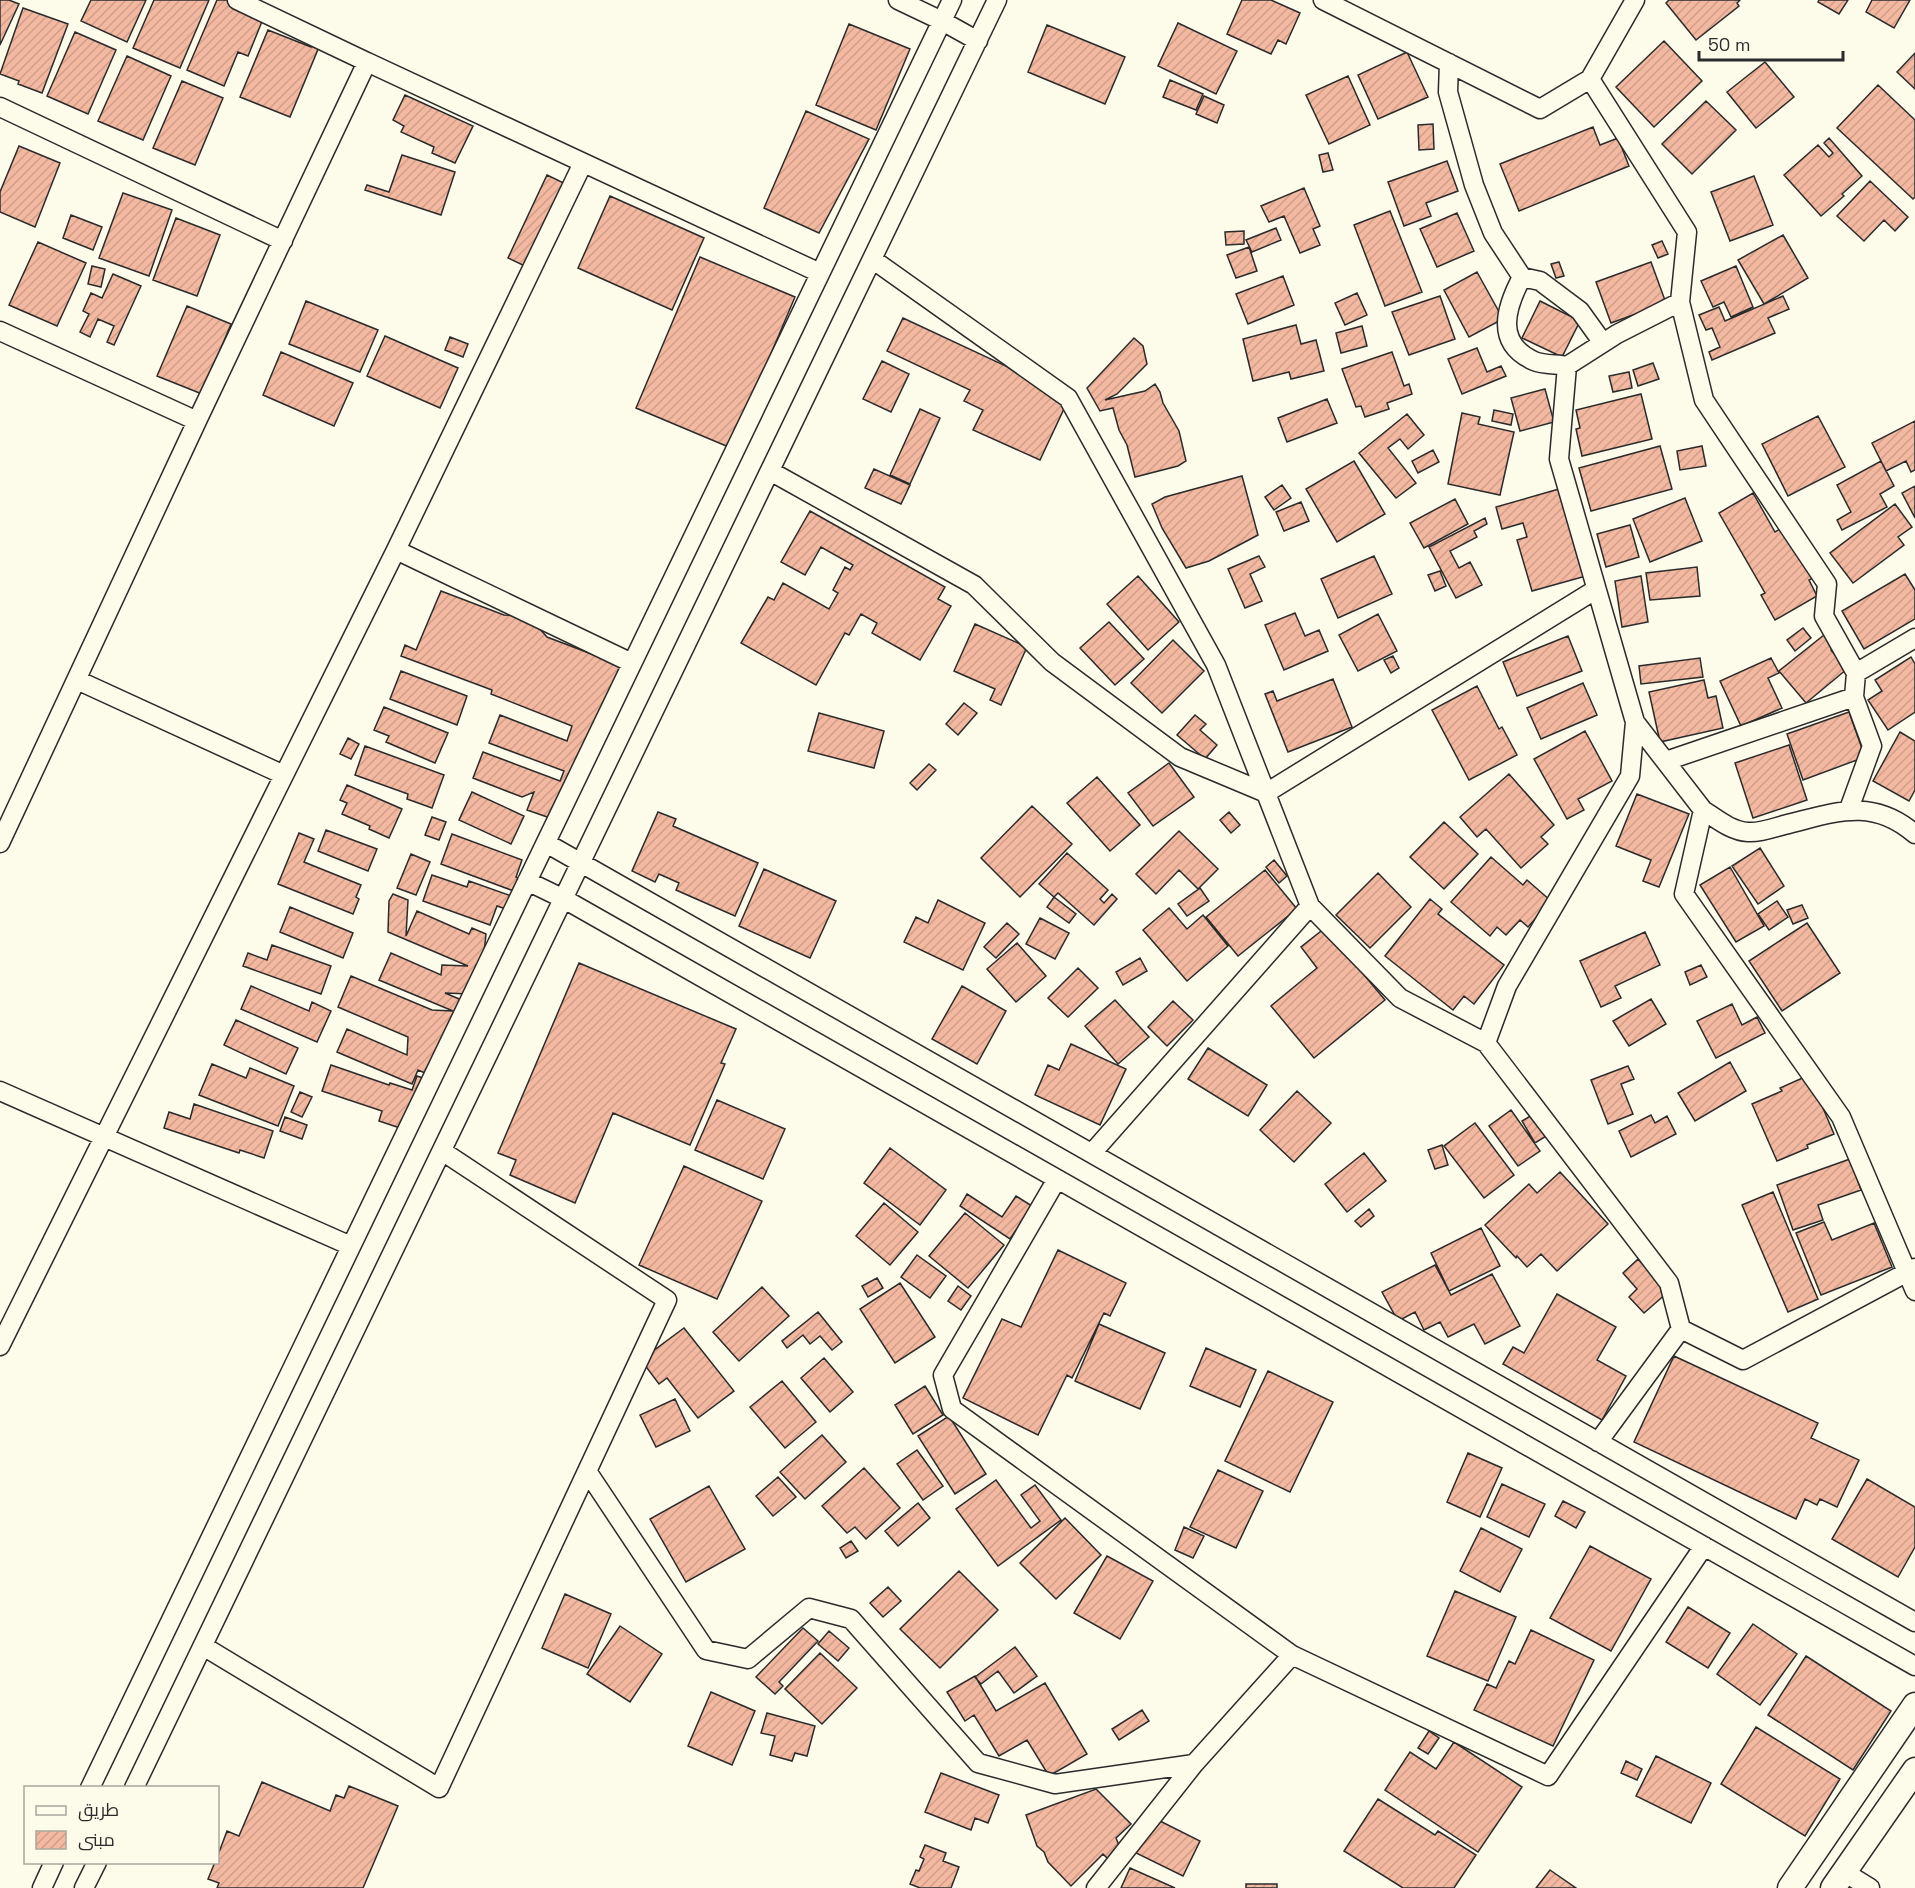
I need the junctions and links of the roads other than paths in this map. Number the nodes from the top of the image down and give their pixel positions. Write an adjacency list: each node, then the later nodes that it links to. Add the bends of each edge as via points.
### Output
1 (237, 0): 9 (street)
2 (898, 0): 7 (street)
3 (952, 0): 7 (street)
4 (997, 0): 8 (street)
5 (1323, 0): 10 (street)
6 (1635, 0): 11 (street)
7 (942, 21): 8 (street); 16 (street)
8 (978, 41): 15 (street)
9 (367, 62): 13 (street); 14 (street)
10 (1449, 63): 11 (street, via 1540,110); 17 (street, via 1448,93 1474,185 1493,233)
11 (1590, 79): 18 (street, via 1687,232)
12 (0, 107): 14 (street)
13 (583, 163): 16 (street); 24 (street)
14 (283, 242): 22 (street)
15 (872, 259): 23 (street); 34 (street, via 1068,398 1216,664)
16 (820, 273): 27 (street)
17 (1522, 277): 20 (street, via 1540,281 1580,311); 21 (street, via 1508,310 1509,336 1516,349 1535,362)
18 (1680, 302): 20 (street); 28 (street, via 1704,400 1827,584 1824,616)
19 (0, 331): 22 (street)
20 (1603, 343): 21 (street)
21 (1567, 366): 25 (street, via 1559,459)
22 (197, 421): 29 (street)
23 (770, 471): 34 (street, via 975,585 1052,662 1180,757); 40 (street)
24 (396, 550): 27 (street); 33 (street)
25 (1595, 590): 31 (street); 34 (street)
26 (1915, 638): 28 (street)
27 (632, 663): 39 (street)
28 (1856, 674): 30 (street)
29 (76, 680): 33 (street); 38 (street)
30 (1854, 698): 32 (street); 35 (street, via 1872,746)
31 (1635, 722): 32 (street); 44 (street, via 1630,776 1507,986)
32 (1666, 761): 36 (street)
33 (284, 775): 46 (street)
34 (1266, 794): 43 (street)
35 (1849, 809): 36 (street, via 1749,833 1728,827); 37 (street, via 1880,813)
36 (1704, 810): 51 (street, via 1684,894 1841,1117)
37 (1915, 834)
38 (0, 843)
39 (546, 843): 40 (street); 41 (street)
40 (581, 862): 42 (street); 48 (street)
41 (527, 881): 42 (street); 50 (street)
42 (564, 899): 47 (street); 49 (street)
43 (1310, 906): 44 (street, via 1400,998); 48 (street)
44 (1486, 1043): 53 (street, via 1669,1283)
45 (0, 1091): 46 (street)
46 (106, 1137): 50 (street); 54 (street)
47 (442, 1151): 56 (street, via 667,1300); 59 (street)
48 (1092, 1153): 55 (street)
49 (1057, 1179): 57 (street); 60 (street, via 943,1375 952,1409)
50 (351, 1246): 65 (street)
51 (1911, 1270): 52 (street); 53 (street, via 1743,1360)
52 (1915, 1291)
53 (1681, 1329): 55 (street)
54 (0, 1346)
55 (1598, 1442): 58 (street)
56 (587, 1471): 59 (street, via 439,1788); 63 (street, via 706,1650 748,1659 808,1608 851,1619 978,1763 1055,1784)
57 (1704, 1546): 60 (street, via 1548,1776); 61 (street)
58 (1915, 1622)
59 (203, 1646): 66 (street)
60 (1292, 1654): 63 (street)
61 (1915, 1666)
62 (1915, 1705): 73 (main road)
63 (1194, 1764): 72 (street)
64 (1915, 1770): 69 (main road)
65 (91, 1786)
66 (135, 1786)
67 (54, 1864): 70 (street)
68 (96, 1864): 71 (street)
69 (1838, 1880): 74 (street)
70 (42, 1888)
71 (84, 1888)
72 (1096, 1888)
73 (1790, 1888)
74 (1870, 1888)

